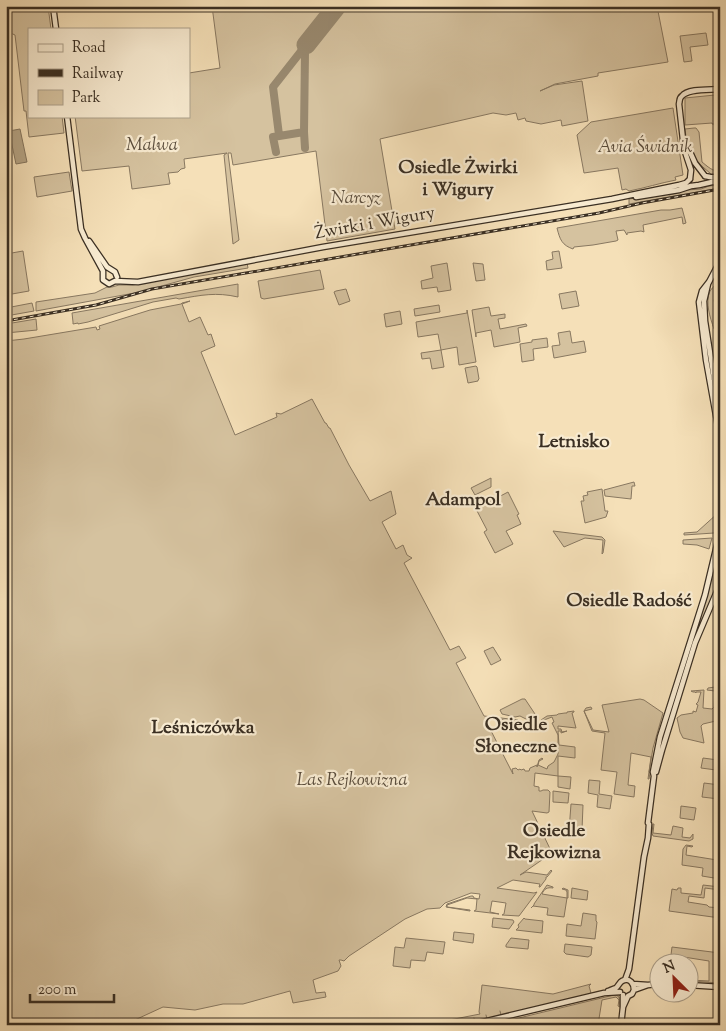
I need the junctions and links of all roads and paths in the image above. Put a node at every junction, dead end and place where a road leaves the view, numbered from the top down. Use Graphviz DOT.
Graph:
graph roads {
  1 [pos="53,6"];
  2 [pos="56,28"];
  3 [pos="720,88"];
  4 [pos="67,118"];
  5 [pos="684,138"];
  6 [pos="699,170"];
  7 [pos="692,173"];
  8 [pos="706,176"];
  9 [pos="690,179"];
  10 [pos="720,180"];
  11 [pos="695,185"];
  12 [pos="701,185"];
  13 [pos="612,199"];
  14 [pos="80,214"];
  15 [pos="720,261"];
  16 [pos="110,270"];
  17 [pos="104,273"];
  18 [pos="116,279"];
  19 [pos="709,282"];
  20 [pos="706,360"];
  21 [pos="711,363"];
  22 [pos="720,416"];
  23 [pos="720,438"];
  24 [pos="719,535"];
  25 [pos="714,552"];
  26 [pos="720,554"];
  27 [pos="720,584"];
  28 [pos="654,776"];
  29 [pos="629,969"];
  30 [pos="625,980"];
  31 [pos="632,982"];
  32 [pos="648,985"];
  33 [pos="618,986"];
  34 [pos="698,986"];
  35 [pos="720,987"];
  36 [pos="634,990"];
  37 [pos="604,993"];
  38 [pos="624,994"];
  39 [pos="470,1025"];
  40 [pos="621,1025"];
  1 -- 2 [label="street"];
  3 -- 5 [label="street"];
  4 -- 14 [label="street"];
  5 -- 6 [label="street"];
  5 -- 7 [label="street"];
  6 -- 7 [label="street"];
  6 -- 8 [label="street"];
  7 -- 9 [label="street"];
  8 -- 10 [label="street"];
  8 -- 12 [label="street"];
  9 -- 11 [label="street"];
  9 -- 13 [label="street"];
  10 -- 12 [label="street"];
  11 -- 12 [label="street"];
  11 -- 13 [label="street"];
  13 -- 18 [label="street, Żwirki i Wigury"];
  14 -- 16 [label="street"];
  14 -- 17 [label="street"];
  15 -- 19 [label="street"];
  16 -- 17 [label="street"];
  16 -- 18 [label="street"];
  17 -- 18 [label="street"];
  19 -- 20 [label="street"];
  19 -- 21 [label="street"];
  20 -- 21 [label="street"];
  20 -- 23 [label="street"];
  21 -- 22 [label="street"];
  24 -- 25 [label="street"];
  25 -- 26 [label="street"];
  25 -- 28 [label="street"];
  27 -- 28 [label="street"];
  28 -- 29 [label="street"];
  29 -- 30 [label="street"];
  29 -- 31 [label="street"];
  30 -- 31 [label="street"];
  30 -- 33 [label="street"];
  31 -- 32 [label="street"];
  31 -- 36 [label="street"];
  32 -- 36 [label="street"];
  33 -- 37 [label="street"];
  33 -- 38 [label="street"];
  34 -- 35 [label="street"];
  36 -- 38 [label="street"];
  37 -- 38 [label="street"];
  37 -- 39 [label="street"];
  38 -- 40 [label="street"];
}
